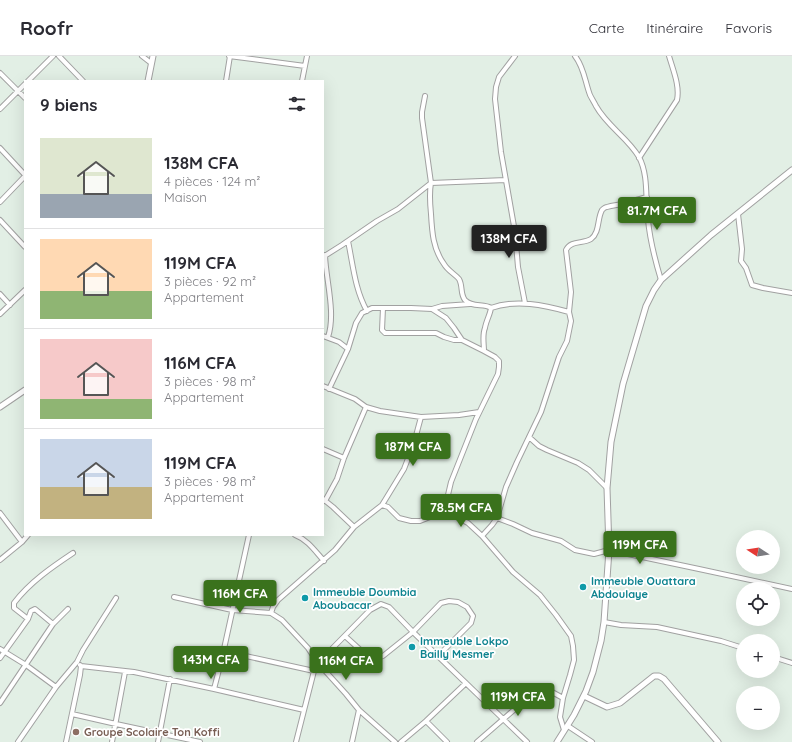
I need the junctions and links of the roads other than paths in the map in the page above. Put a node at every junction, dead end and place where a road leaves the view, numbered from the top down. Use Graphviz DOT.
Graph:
graph roads {
  1 [pos="53,56"];
  2 [pos="59,56"];
  3 [pos="142,56"];
  4 [pos="153,56"];
  5 [pos="230,56"];
  6 [pos="307,56"];
  7 [pos="515,56"];
  8 [pos="575,56"];
  9 [pos="669,56"];
  10 [pos="151,63"];
  11 [pos="305,66"];
  12 [pos="0,73"];
  13 [pos="29,80"];
  14 [pos="82,80"];
  15 [pos="148,80"];
  16 [pos="226,80"];
  17 [pos="302,80"];
  18 [pos="24,85"];
  19 [pos="18,91"];
  20 [pos="425,96"];
  21 [pos="24,97"];
  22 [pos="0,109"];
  23 [pos="0,148"];
  24 [pos="639,158"];
  25 [pos="792,170"];
  26 [pos="24,175"];
  27 [pos="24,177"];
  28 [pos="506,180"];
  29 [pos="431,183"];
  30 [pos="646,197"];
  31 [pos="0,202"];
  32 [pos="738,214"];
  33 [pos="0,220"];
  34 [pos="348,241"];
  35 [pos="24,246"];
  36 [pos="324,256"];
  37 [pos="661,280"];
  38 [pos="24,291"];
  39 [pos="792,293"];
  40 [pos="0,294"];
  41 [pos="525,303"];
  42 [pos="470,304"];
  43 [pos="10,305"];
  44 [pos="383,308"];
  45 [pos="491,308"];
  46 [pos="432,309"];
  47 [pos="367,311"];
  48 [pos="569,312"];
  49 [pos="0,314"];
  50 [pos="324,336"];
  51 [pos="328,337"];
  52 [pos="462,340"];
  53 [pos="348,349"];
  54 [pos="484,351"];
  55 [pos="324,386"];
  56 [pos="329,389"];
  57 [pos="24,391"];
  58 [pos="0,406"];
  59 [pos="366,407"];
  60 [pos="479,412"];
  61 [pos="421,417"];
  62 [pos="529,437"];
  63 [pos="324,449"];
  64 [pos="344,458"];
  65 [pos="607,488"];
  66 [pos="324,500"];
  67 [pos="382,505"];
  68 [pos="444,512"];
  69 [pos="0,513"];
  70 [pos="497,518"];
  71 [pos="354,527"];
  72 [pos="27,536"];
  73 [pos="249,536"];
  74 [pos="297,536"];
  75 [pos="482,536"];
  76 [pos="22,542"];
  77 [pos="609,550"];
  78 [pos="72,552"];
  79 [pos="0,560"];
  80 [pos="324,561"];
  81 [pos="792,589"];
  82 [pos="174,597"];
  83 [pos="116,598"];
  84 [pos="68,609"];
  85 [pos="232,610"];
  86 [pos="271,613"];
  87 [pos="28,619"];
  88 [pos="604,622"];
  89 [pos="53,624"];
  90 [pos="413,632"];
  91 [pos="345,636"];
  92 [pos="736,646"];
  93 [pos="0,649"];
  94 [pos="223,651"];
  95 [pos="4,652"];
  96 [pos="438,656"];
  97 [pos="0,658"];
  98 [pos="780,659"];
  99 [pos="77,662"];
  100 [pos="318,663"];
  101 [pos="792,663"];
  102 [pos="26,665"];
  103 [pos="81,666"];
  104 [pos="314,671"];
  105 [pos="126,672"];
  106 [pos="170,680"];
  107 [pos="466,683"];
  108 [pos="56,687"];
  109 [pos="214,689"];
  110 [pos="584,696"];
  111 [pos="562,698"];
  112 [pos="0,703"];
  113 [pos="304,710"];
  114 [pos="359,710"];
  115 [pos="72,714"];
  116 [pos="503,719"];
  117 [pos="426,721"];
  118 [pos="116,724"];
  119 [pos="566,728"];
  120 [pos="160,733"];
  121 [pos="18,742"];
  122 [pos="66,742"];
  123 [pos="112,742"];
  124 [pos="158,742"];
  125 [pos="200,742"];
  126 [pos="296,742"];
  127 [pos="352,742"];
  128 [pos="395,742"];
  129 [pos="401,742"];
  130 [pos="447,742"];
  131 [pos="477,742"];
  132 [pos="527,742"];
  133 [pos="557,742"];
  134 [pos="592,742"];
  135 [pos="718,742"];
  1 -- 13 [label="street"];
  2 -- 14 [label="street"];
  3 -- 10 [label="street"];
  4 -- 10 [label="street"];
  5 -- 11 [label="street"];
  5 -- 16 [label="street"];
  6 -- 11 [label="street"];
  7 -- 28 [label="street"];
  8 -- 24 [label="street"];
  9 -- 24 [label="street"];
  10 -- 15 [label="street"];
  11 -- 17 [label="street"];
  12 -- 19 [label="street"];
  18 -- 19 [label="street"];
  19 -- 21 [label="street"];
  19 -- 22 [label="street"];
  20 -- 29 [label="street"];
  23 -- 26 [label="street"];
  24 -- 30 [label="street"];
  25 -- 32 [label="street"];
  27 -- 31 [label="street"];
  28 -- 29 [label="street"];
  28 -- 41 [label="street"];
  29 -- 34 [label="street"];
  29 -- 42 [label="street"];
  30 -- 37 [label="street"];
  30 -- 48 [label="street"];
  32 -- 37 [label="street"];
  32 -- 39 [label="street"];
  33 -- 35 [label="street"];
  34 -- 36 [label="street"];
  34 -- 47 [label="street"];
  36 -- 51 [label="street"];
  37 -- 65 [label="street"];
  38 -- 43 [label="street"];
  40 -- 43 [label="street"];
  41 -- 45 [label="street"];
  41 -- 48 [label="street"];
  42 -- 45 [label="street"];
  42 -- 46 [label="street"];
  43 -- 49 [label="street"];
  44 -- 46 [label="street"];
  44 -- 47 [label="street"];
  44 -- 52 [label="street"];
  45 -- 54 [label="street"];
  46 -- 52 [label="street"];
  47 -- 53 [label="street"];
  48 -- 62 [label="street"];
  50 -- 51 [label="street"];
  51 -- 53 [label="street"];
  52 -- 54 [label="street"];
  53 -- 56 [label="street"];
  54 -- 60 [label="street"];
  55 -- 56 [label="street"];
  56 -- 59 [label="street"];
  57 -- 58 [label="street"];
  59 -- 61 [label="street"];
  59 -- 64 [label="street"];
  60 -- 61 [label="street"];
  60 -- 68 [label="street"];
  61 -- 67 [label="street"];
  62 -- 65 [label="street"];
  62 -- 70 [label="street"];
  63 -- 64 [label="street"];
  64 -- 66 [label="street"];
  65 -- 77 [label="street"];
  66 -- 71 [label="street"];
  67 -- 68 [label="street"];
  67 -- 71 [label="street"];
  68 -- 75 [label="street"];
  69 -- 76 [label="street"];
  70 -- 75 [label="street"];
  70 -- 77 [label="street"];
  71 -- 80 [label="street"];
  72 -- 76 [label="street"];
  73 -- 85 [label="street"];
  74 -- 80 [label="street"];
  75 -- 111 [label="street"];
  76 -- 79 [label="street"];
  77 -- 81 [label="street"];
  77 -- 88 [label="street"];
  78 -- 87 [label="street"];
  80 -- 86 [label="street"];
  82 -- 85 [label="street"];
  83 -- 99 [label="street"];
  84 -- 89 [label="street"];
  85 -- 86 [label="street"];
  85 -- 94 [label="street"];
  86 -- 100 [label="street"];
  87 -- 89 [label="street"];
  87 -- 95 [label="street"];
  88 -- 92 [label="street"];
  88 -- 110 [label="street"];
  89 -- 102 [label="street"];
  90 -- 91 [label="street"];
  90 -- 91 [label="street"];
  90 -- 96 [label="street"];
  90 -- 96 [label="street"];
  91 -- 100 [label="street"];
  93 -- 95 [label="street"];
  94 -- 104 [label="street"];
  94 -- 109 [label="street"];
  95 -- 97 [label="street"];
  95 -- 102 [label="street"];
  96 -- 107 [label="street"];
  98 -- 101 [label="street"];
  99 -- 103 [label="street"];
  99 -- 108 [label="street"];
  100 -- 104 [label="street"];
  100 -- 114 [label="street"];
  102 -- 108 [label="street"];
  102 -- 112 [label="street"];
  103 -- 105 [label="street"];
  103 -- 115 [label="street"];
  104 -- 113 [label="street"];
  105 -- 106 [label="street"];
  105 -- 118 [label="street"];
  106 -- 109 [label="street"];
  106 -- 120 [label="street"];
  107 -- 116 [label="street"];
  107 -- 117 [label="street"];
  108 -- 121 [label="street"];
  109 -- 113 [label="street"];
  110 -- 119 [label="street"];
  110 -- 135 [label="street"];
  111 -- 116 [label="street"];
  111 -- 119 [label="street"];
  113 -- 126 [label="street"];
  114 -- 127 [label="street"];
  114 -- 128 [label="street"];
  115 -- 118 [label="street"];
  115 -- 122 [label="street"];
  116 -- 131 [label="street"];
  116 -- 132 [label="street"];
  117 -- 129 [label="street"];
  117 -- 130 [label="street"];
  118 -- 120 [label="street"];
  118 -- 123 [label="street"];
  119 -- 133 [label="street"];
  119 -- 134 [label="street"];
  120 -- 124 [label="street"];
  120 -- 125 [label="street"];
}
